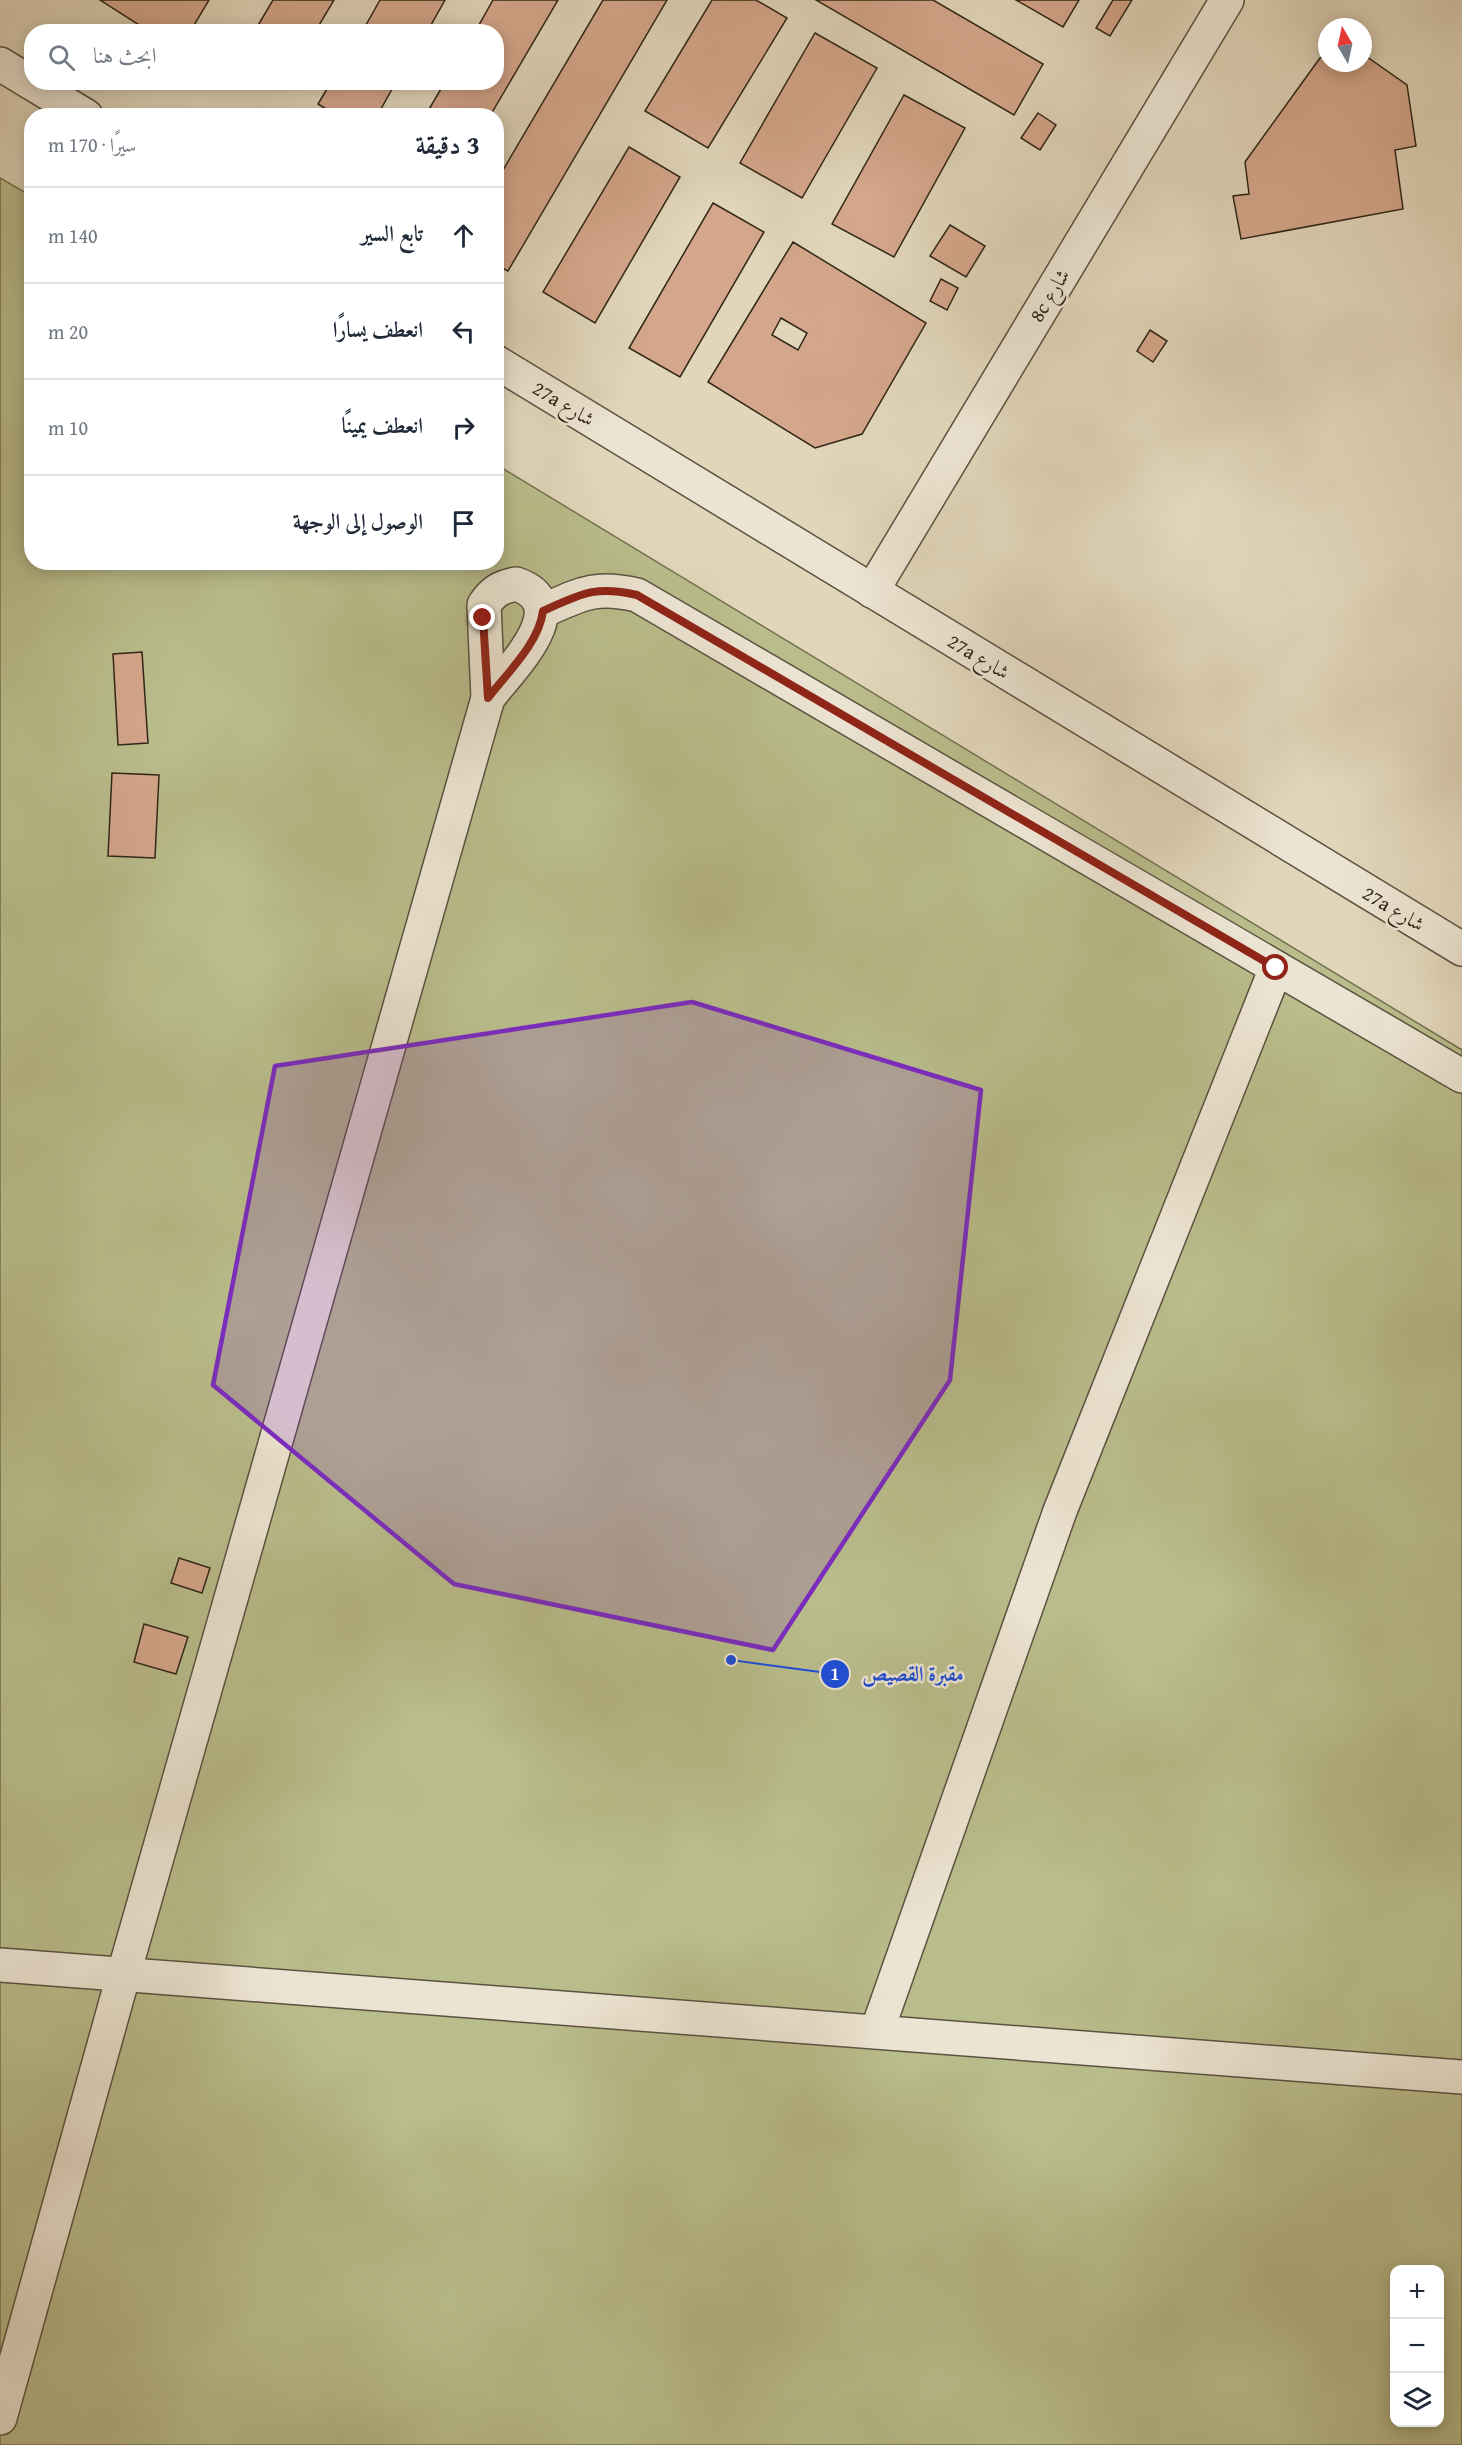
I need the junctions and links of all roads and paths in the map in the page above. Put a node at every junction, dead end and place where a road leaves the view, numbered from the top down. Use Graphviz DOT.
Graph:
graph roads {
  1 [pos="1227,0"];
  2 [pos="0,64"];
  3 [pos="24,79"];
  4 [pos="43,90"];
  5 [pos="73,108"];
  6 [pos="504,367"];
  7 [pos="872,591"];
  8 [pos="543,611"];
  9 [pos="488,698"];
  10 [pos="1462,949"];
  11 [pos="1276,968"];
  12 [pos="1462,1076"];
  13 [pos="0,1965"];
  14 [pos="124,1973"];
  15 [pos="877,2031"];
  16 [pos="1462,2077"];
  17 [pos="0,2418"];
  1 -- 7 [label="street, 8c شارع"];
  2 -- 3 [label="street"];
  4 -- 5 [label="street"];
  6 -- 7 [label="street, 27a شارع"];
  7 -- 10 [label="street, 27a شارع"];
  8 -- 9 [label="street"];
  8 -- 9 [label="street"];
  8 -- 11 [label="street"];
  9 -- 14 [label="street"];
  11 -- 12 [label="street"];
  11 -- 15 [label="street"];
  13 -- 14 [label="street"];
  14 -- 15 [label="street"];
  14 -- 17 [label="street"];
  15 -- 16 [label="street"];
}
